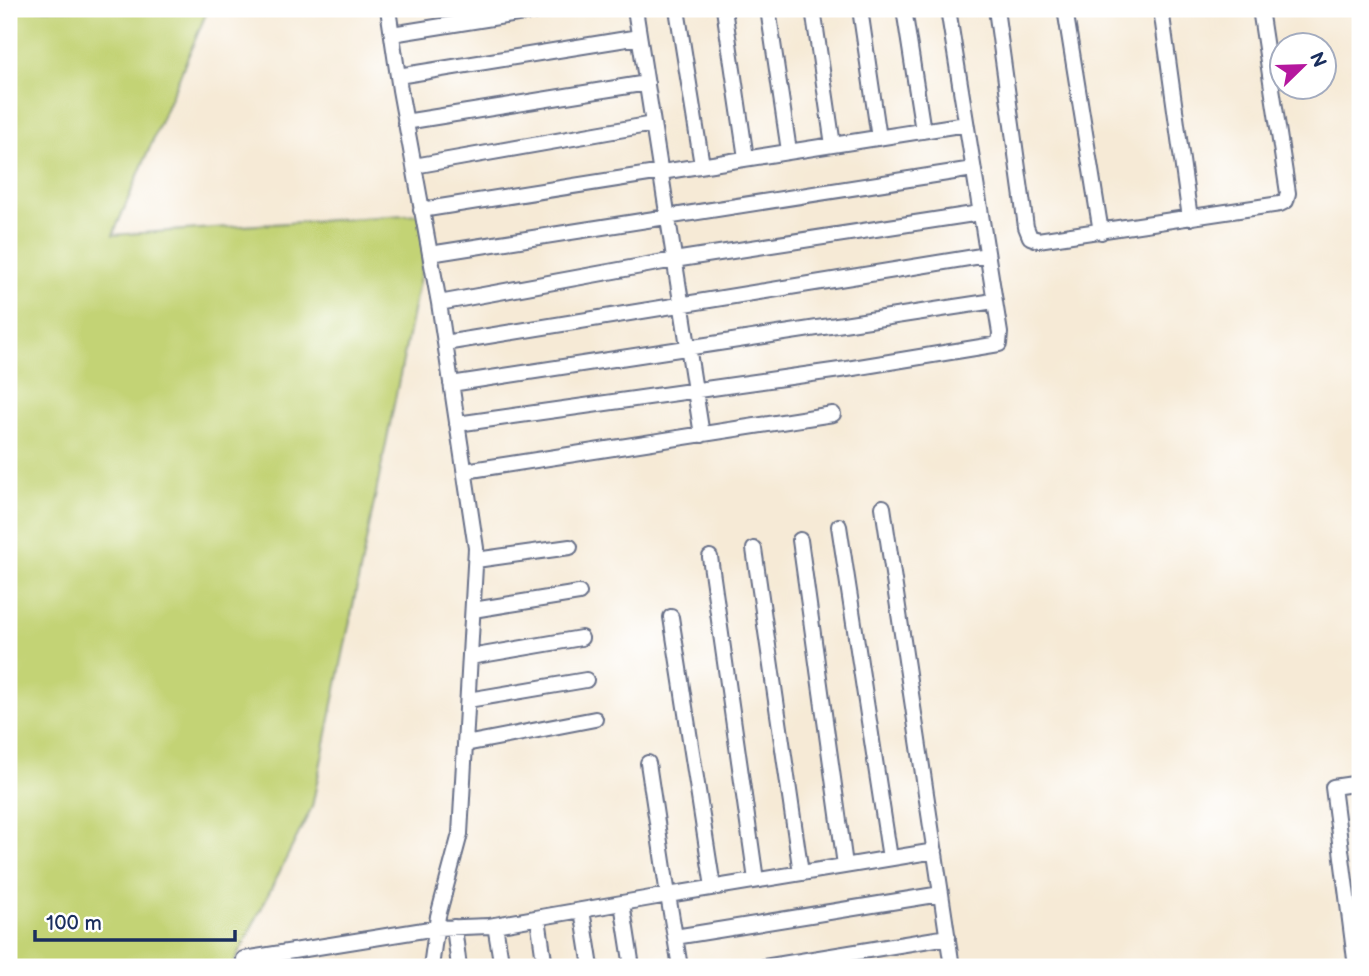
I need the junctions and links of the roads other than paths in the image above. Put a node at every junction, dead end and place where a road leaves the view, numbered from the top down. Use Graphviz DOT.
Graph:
graph roads {
  1 [pos="388,9"];
  2 [pos="549,9"];
  3 [pos="635,9"];
  4 [pos="677,9"];
  5 [pos="724,9"];
  6 [pos="768,9"];
  7 [pos="813,9"];
  8 [pos="860,9"];
  9 [pos="904,9"];
  10 [pos="948,9"];
  11 [pos="996,9"];
  12 [pos="1065,9"];
  13 [pos="1161,9"];
  14 [pos="1260,9"];
  15 [pos="392,34"];
  16 [pos="639,37"];
  17 [pos="398,76"];
  18 [pos="647,83"];
  19 [pos="405,122"];
  20 [pos="653,124"];
  21 [pos="966,124"];
  22 [pos="923,131"];
  23 [pos="879,138"];
  24 [pos="833,145"];
  25 [pos="789,152"];
  26 [pos="746,158"];
  27 [pos="702,165"];
  28 [pos="414,166"];
  29 [pos="973,169"];
  30 [pos="660,171"];
  31 [pos="421,210"];
  32 [pos="980,213"];
  33 [pos="668,217"];
  34 [pos="1190,218"];
  35 [pos="1101,232"];
  36 [pos="429,254"];
  37 [pos="987,255"];
  38 [pos="674,260"];
  39 [pos="994,301"];
  40 [pos="439,303"];
  41 [pos="681,305"];
  42 [pos="445,343"];
  43 [pos="688,348"];
  44 [pos="451,384"];
  45 [pos="695,391"];
  46 [pos="833,414"];
  47 [pos="457,424"];
  48 [pos="702,435"];
  49 [pos="465,471"];
  50 [pos="883,507"];
  51 [pos="839,526"];
  52 [pos="800,540"];
  53 [pos="570,547"];
  54 [pos="754,549"];
  55 [pos="710,557"];
  56 [pos="476,559"];
  57 [pos="579,593"];
  58 [pos="473,610"];
  59 [pos="671,617"];
  60 [pos="582,638"];
  61 [pos="470,657"];
  62 [pos="586,681"];
  63 [pos="468,700"];
  64 [pos="595,719"];
  65 [pos="466,744"];
  66 [pos="648,763"];
  67 [pos="1360,783"];
  68 [pos="934,851"];
  69 [pos="890,858"];
  70 [pos="845,865"];
  71 [pos="801,873"];
  72 [pos="756,880"];
  73 [pos="713,887"];
  74 [pos="941,894"];
  75 [pos="668,895"];
  76 [pos="622,904"];
  77 [pos="582,910"];
  78 [pos="538,918"];
  79 [pos="495,925"];
  80 [pos="454,927"];
  81 [pos="436,928"];
  82 [pos="675,937"];
  83 [pos="947,937"];
  84 [pos="244,959"];
  85 [pos="431,967"];
  86 [pos="459,967"];
  87 [pos="502,967"];
  88 [pos="545,967"];
  89 [pos="591,967"];
  90 [pos="632,967"];
  91 [pos="680,967"];
  92 [pos="764,967"];
  93 [pos="952,967"];
  94 [pos="1356,967"];
  1 -- 15 [label="street"];
  2 -- 15 [label="street"];
  3 -- 16 [label="street"];
  4 -- 27 [label="street"];
  5 -- 26 [label="street"];
  6 -- 25 [label="street"];
  7 -- 24 [label="street"];
  8 -- 23 [label="street"];
  9 -- 22 [label="street"];
  10 -- 21 [label="street"];
  11 -- 35 [label="street"];
  12 -- 35 [label="street"];
  13 -- 34 [label="street"];
  14 -- 34 [label="street"];
  15 -- 17 [label="street"];
  16 -- 17 [label="street"];
  16 -- 18 [label="street"];
  17 -- 19 [label="street"];
  18 -- 19 [label="street"];
  18 -- 20 [label="street"];
  19 -- 28 [label="street"];
  20 -- 28 [label="street"];
  20 -- 30 [label="street"];
  21 -- 22 [label="street"];
  21 -- 29 [label="street"];
  22 -- 23 [label="street"];
  23 -- 24 [label="street"];
  24 -- 25 [label="street"];
  25 -- 26 [label="street"];
  26 -- 27 [label="street"];
  27 -- 30 [label="street"];
  28 -- 31 [label="street"];
  29 -- 32 [label="street"];
  29 -- 33 [label="street"];
  30 -- 31 [label="street"];
  30 -- 33 [label="street"];
  31 -- 36 [label="street"];
  32 -- 37 [label="street"];
  32 -- 38 [label="street"];
  33 -- 36 [label="street"];
  33 -- 38 [label="street"];
  34 -- 35 [label="street"];
  36 -- 40 [label="street"];
  37 -- 39 [label="street"];
  37 -- 41 [label="street"];
  38 -- 40 [label="street"];
  38 -- 41 [label="street"];
  39 -- 43 [label="street"];
  39 -- 45 [label="street"];
  40 -- 42 [label="street"];
  41 -- 42 [label="street"];
  41 -- 43 [label="street"];
  42 -- 44 [label="street"];
  43 -- 44 [label="street"];
  43 -- 45 [label="street"];
  44 -- 47 [label="street"];
  45 -- 47 [label="street"];
  45 -- 48 [label="street"];
  46 -- 48 [label="street"];
  47 -- 49 [label="street"];
  48 -- 49 [label="street"];
  49 -- 56 [label="street"];
  50 -- 68 [label="street"];
  51 -- 69 [label="street"];
  52 -- 70 [label="street"];
  53 -- 56 [label="street"];
  54 -- 71 [label="street"];
  55 -- 72 [label="street"];
  56 -- 58 [label="street"];
  57 -- 58 [label="street"];
  58 -- 61 [label="street"];
  59 -- 73 [label="street"];
  60 -- 61 [label="street"];
  61 -- 63 [label="street"];
  62 -- 63 [label="street"];
  63 -- 65 [label="street"];
  64 -- 65 [label="street"];
  65 -- 81 [label="street"];
  66 -- 75 [label="street"];
  67 -- 94 [label="street"];
  68 -- 69 [label="street"];
  68 -- 74 [label="street"];
  69 -- 70 [label="street"];
  70 -- 71 [label="street"];
  71 -- 72 [label="street"];
  72 -- 73 [label="street"];
  73 -- 75 [label="street"];
  74 -- 82 [label="street"];
  74 -- 83 [label="street"];
  75 -- 76 [label="street"];
  75 -- 82 [label="street"];
  76 -- 77 [label="street"];
  76 -- 90 [label="street"];
  77 -- 78 [label="street"];
  77 -- 89 [label="street"];
  78 -- 79 [label="street"];
  78 -- 88 [label="street"];
  79 -- 80 [label="street"];
  79 -- 87 [label="street"];
  80 -- 81 [label="street"];
  80 -- 86 [label="street"];
  81 -- 84 [label="street"];
  81 -- 85 [label="street"];
  82 -- 91 [label="street"];
  83 -- 92 [label="street"];
  83 -- 93 [label="street"];
}
